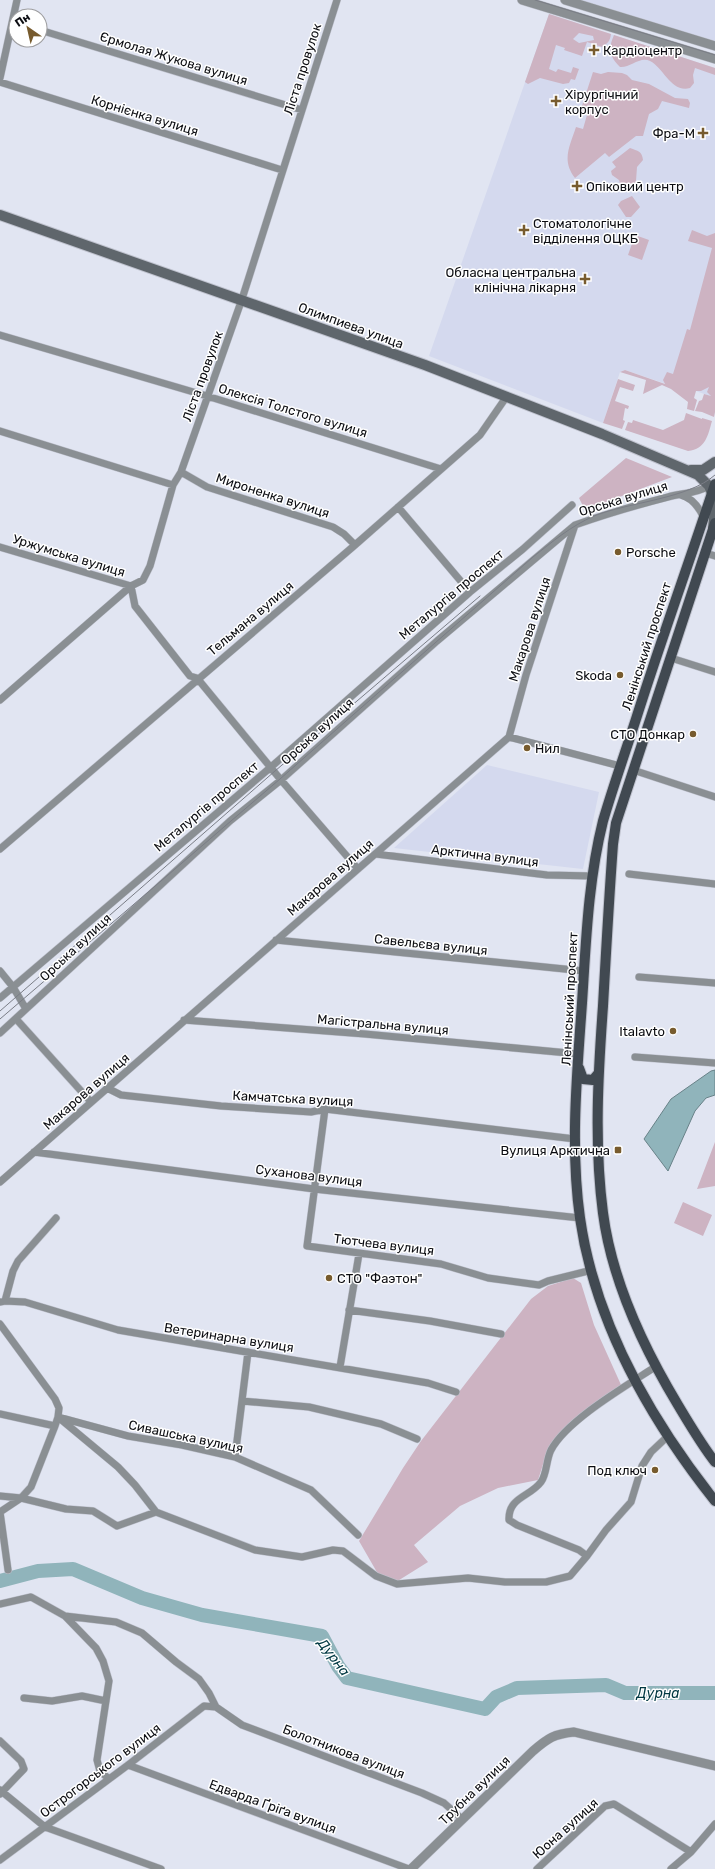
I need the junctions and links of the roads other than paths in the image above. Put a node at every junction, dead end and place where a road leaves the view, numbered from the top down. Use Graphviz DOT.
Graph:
graph roads {
  1 [pos="337,0"];
  2 [pos="522,0"];
  3 [pos="564,0"];
  4 [pos="48,32"];
  5 [pos="8,46"];
  6 [pos="715,46"];
  7 [pos="715,59"];
  8 [pos="0,78"];
  9 [pos="0,82"];
  10 [pos="302,110"];
  11 [pos="282,170"];
  12 [pos="0,215"];
  13 [pos="242,299"];
  14 [pos="0,335"];
  15 [pos="207,396"];
  16 [pos="507,396"];
  17 [pos="0,431"];
  18 [pos="715,462"];
  19 [pos="441,469"];
  20 [pos="689,470"];
  21 [pos="181,472"];
  22 [pos="172,485"];
  23 [pos="712,489"];
  24 [pos="678,494"];
  25 [pos="572,505"];
  26 [pos="398,507"];
  27 [pos="715,509"];
  28 [pos="704,518"];
  29 [pos="575,525"];
  30 [pos="714,525"];
  31 [pos="355,545"];
  32 [pos="0,547"];
  33 [pos="710,554"];
  34 [pos="131,586"];
  35 [pos="470,592"];
  36 [pos="671,658"];
  37 [pos="715,672"];
  38 [pos="197,678"];
  39 [pos="0,700"];
  40 [pos="508,737"];
  41 [pos="620,766"];
  42 [pos="271,767"];
  43 [pos="633,770"];
  44 [pos="281,780"];
  45 [pos="715,797"];
  46 [pos="0,849"];
  47 [pos="376,854"];
  48 [pos="358,869"];
  49 [pos="629,874"];
  50 [pos="592,876"];
  51 [pos="715,884"];
  52 [pos="276,940"];
  53 [pos="0,971"];
  54 [pos="584,971"];
  55 [pos="639,977"];
  56 [pos="715,984"];
  57 [pos="13,987"];
  58 [pos="0,998"];
  59 [pos="26,1009"];
  60 [pos="17,1020"];
  61 [pos="184,1020"];
  62 [pos="0,1033"];
  63 [pos="579,1054"];
  64 [pos="634,1057"];
  65 [pos="715,1063"];
  66 [pos="578,1066"];
  67 [pos="598,1074"];
  68 [pos="107,1088"];
  69 [pos="598,1091"];
  70 [pos="577,1092"];
  71 [pos="91,1102"];
  72 [pos="325,1109"];
  73 [pos="575,1139"];
  74 [pos="34,1152"];
  75 [pos="0,1182"];
  76 [pos="314,1189"];
  77 [pos="56,1218"];
  78 [pos="580,1218"];
  79 [pos="359,1254"];
  80 [pos="592,1270"];
  81 [pos="2,1302"];
  82 [pos="349,1310"];
  83 [pos="0,1324"];
  84 [pos="501,1334"];
  85 [pos="248,1352"];
  86 [pos="340,1367"];
  87 [pos="655,1367"];
  88 [pos="634,1380"];
  89 [pos="456,1392"];
  90 [pos="242,1401"];
  91 [pos="0,1414"];
  92 [pos="58,1417"];
  93 [pos="55,1426"];
  94 [pos="668,1436"];
  95 [pos="417,1439"];
  96 [pos="235,1457"];
  97 [pos="715,1462"];
  98 [pos="0,1496"];
  99 [pos="21,1498"];
  100 [pos="715,1501"];
  101 [pos="156,1512"];
  102 [pos="358,1535"];
  103 [pos="587,1556"];
  104 [pos="8,1570"];
  105 [pos="0,1604"];
  106 [pos="65,1616"];
  107 [pos="24,1698"];
  108 [pos="106,1701"];
  109 [pos="216,1707"];
  110 [pos="0,1741"];
  111 [pos="128,1765"];
  112 [pos="715,1766"];
  113 [pos="109,1779"];
  114 [pos="1,1792"];
  115 [pos="462,1819"];
  116 [pos="715,1824"];
  117 [pos="45,1827"];
  118 [pos="691,1852"];
  119 [pos="0,1860"];
  120 [pos="161,1869"];
  121 [pos="410,1869"];
  122 [pos="537,1869"];
  123 [pos="671,1869"];
  1 -- 10 [label="street, Ліста провулок"];
  2 -- 7 [label="street"];
  3 -- 6 [label="street"];
  4 -- 10 [label="street, Єрмолая Жукова вулиця"];
  5 -- 8 [label="street"];
  9 -- 11 [label="street, Корнієнка вулиця"];
  10 -- 11 [label="street, Ліста провулок"];
  11 -- 13 [label="street, Ліста провулок"];
  12 -- 13 [label="main road, Олимпиева улица"];
  13 -- 15 [label="street, Ліста провулок"];
  13 -- 16 [label="main road, Олимпиева улица"];
  14 -- 15 [label="street, Олексія Толстого вулиця"];
  15 -- 19 [label="street, Олексія Толстого вулиця"];
  15 -- 21 [label="street, Ліста провулок"];
  16 -- 19 [label="street, Тельмана вулиця"];
  16 -- 20 [label="main road, Олимпиева улица"];
  17 -- 22 [label="street"];
  18 -- 20 [label="main road"];
  19 -- 26 [label="street, Тельмана вулиця"];
  20 -- 23 [label="main road"];
  21 -- 22 [label="street, Ліста провулок"];
  21 -- 31 [label="street, Мироненка вулиця"];
  22 -- 34 [label="street, Ліста провулок"];
  23 -- 24 [label="street, Орська вулиця"];
  23 -- 28 [label="main road, Ленінський проспект"];
  24 -- 28 [label="street"];
  24 -- 29 [label="street, Орська вулиця"];
  25 -- 35 [label="street, Металургів проспект"];
  26 -- 31 [label="street, Тельмана вулиця"];
  26 -- 35 [label="street"];
  27 -- 30 [label="main road"];
  28 -- 41 [label="main road, Ленінський проспект"];
  29 -- 40 [label="street, Макарова вулиця"];
  29 -- 44 [label="street, Орська вулиця"];
  30 -- 33 [label="main road, Ленінський проспект"];
  31 -- 38 [label="street, Тельмана вулиця"];
  32 -- 34 [label="street, Уржумська вулиця"];
  33 -- 36 [label="main road, Ленінський проспект"];
  34 -- 38 [label="street"];
  34 -- 39 [label="street, Ліста провулок"];
  35 -- 42 [label="street, Металургів проспект"];
  36 -- 37 [label="street"];
  36 -- 43 [label="main road, Ленінський проспект"];
  38 -- 42 [label="street"];
  38 -- 46 [label="street, Тельмана вулиця"];
  40 -- 41 [label="street"];
  40 -- 47 [label="street, Макарова вулиця"];
  41 -- 50 [label="main road, Ленінський проспект"];
  42 -- 44 [label="street"];
  42 -- 57 [label="street, Металургів проспект"];
  43 -- 45 [label="street"];
  43 -- 67 [label="main road, Ленінський проспект"];
  44 -- 48 [label="street"];
  44 -- 59 [label="street, Орська вулиця"];
  47 -- 48 [label="street, Макарова вулиця"];
  47 -- 50 [label="street, Арктична вулиця"];
  48 -- 52 [label="street, Макарова вулиця"];
  49 -- 51 [label="street"];
  50 -- 54 [label="main road, Ленінський проспект"];
  52 -- 54 [label="street, Савельєва вулиця"];
  52 -- 61 [label="street, Макарова вулиця"];
  53 -- 57 [label="street"];
  54 -- 63 [label="main road, Ленінський проспект"];
  55 -- 56 [label="street"];
  57 -- 58 [label="street, Металургів проспект"];
  57 -- 59 [label="street"];
  59 -- 60 [label="street, Орська вулиця"];
  60 -- 62 [label="street, Орська вулиця"];
  60 -- 71 [label="street"];
  61 -- 63 [label="street, Магістральна вулиця"];
  61 -- 68 [label="street, Макарова вулиця"];
  63 -- 66 [label="main road, Ленінський проспект"];
  64 -- 65 [label="street"];
  66 -- 67 [label="main road"];
  66 -- 70 [label="main road, Ленінський проспект"];
  67 -- 69 [label="main road, Ленінський проспект"];
  68 -- 71 [label="street, Макарова вулиця"];
  68 -- 72 [label="street, Камчатська вулиця"];
  69 -- 70 [label="main road"];
  69 -- 87 [label="main road, Ленінський проспект"];
  70 -- 73 [label="main road, Ленінський проспект"];
  71 -- 74 [label="street, Макарова вулиця"];
  72 -- 73 [label="street, Камчатська вулиця"];
  72 -- 76 [label="street, Тютчева вулиця"];
  73 -- 78 [label="main road, Ленінський проспект"];
  74 -- 75 [label="street, Макарова вулиця"];
  74 -- 76 [label="street, Суханова вулиця"];
  76 -- 78 [label="street, Суханова вулиця"];
  76 -- 79 [label="street, Тютчева вулиця"];
  77 -- 81 [label="street"];
  78 -- 80 [label="main road, Ленінський проспект"];
  79 -- 80 [label="street, Тютчева вулиця"];
  79 -- 82 [label="street"];
  80 -- 88 [label="main road, Ленінський проспект"];
  81 -- 85 [label="street, Ветеринарна вулиця"];
  82 -- 84 [label="street"];
  82 -- 86 [label="street"];
  83 -- 92 [label="street"];
  85 -- 86 [label="street, Ветеринарна вулиця"];
  85 -- 90 [label="street"];
  86 -- 89 [label="street, Ветеринарна вулиця"];
  87 -- 88 [label="street"];
  87 -- 97 [label="main road, Ленінський проспект"];
  88 -- 94 [label="main road, Ленінський проспект"];
  88 -- 103 [label="street"];
  90 -- 95 [label="street"];
  90 -- 96 [label="street"];
  91 -- 93 [label="street"];
  92 -- 93 [label="street"];
  92 -- 96 [label="street, Сивашська вулиця"];
  92 -- 101 [label="street"];
  93 -- 99 [label="street"];
  94 -- 100 [label="main road, Ленінський проспект"];
  94 -- 103 [label="street"];
  96 -- 102 [label="street, Сивашська вулиця"];
  98 -- 99 [label="street"];
  99 -- 101 [label="street"];
  99 -- 104 [label="street"];
  101 -- 103 [label="street"];
  105 -- 106 [label="street"];
  106 -- 108 [label="street"];
  106 -- 109 [label="street"];
  107 -- 108 [label="street"];
  108 -- 113 [label="street"];
  109 -- 111 [label="street, Острогорського вулиця"];
  109 -- 115 [label="street, Болотникова вулиця"];
  110 -- 114 [label="street"];
  111 -- 113 [label="street, Острогорського вулиця"];
  111 -- 121 [label="street, Едварда Ґріґа вулиця"];
  112 -- 115 [label="street, Трубна вулиця"];
  113 -- 117 [label="street, Острогорського вулиця"];
  114 -- 117 [label="street"];
  115 -- 121 [label="street, Трубна вулиця"];
  116 -- 118 [label="street"];
  117 -- 119 [label="street, Острогорського вулиця"];
  117 -- 120 [label="street"];
  118 -- 122 [label="street, Юона вулиця"];
  118 -- 123 [label="street"];
}
